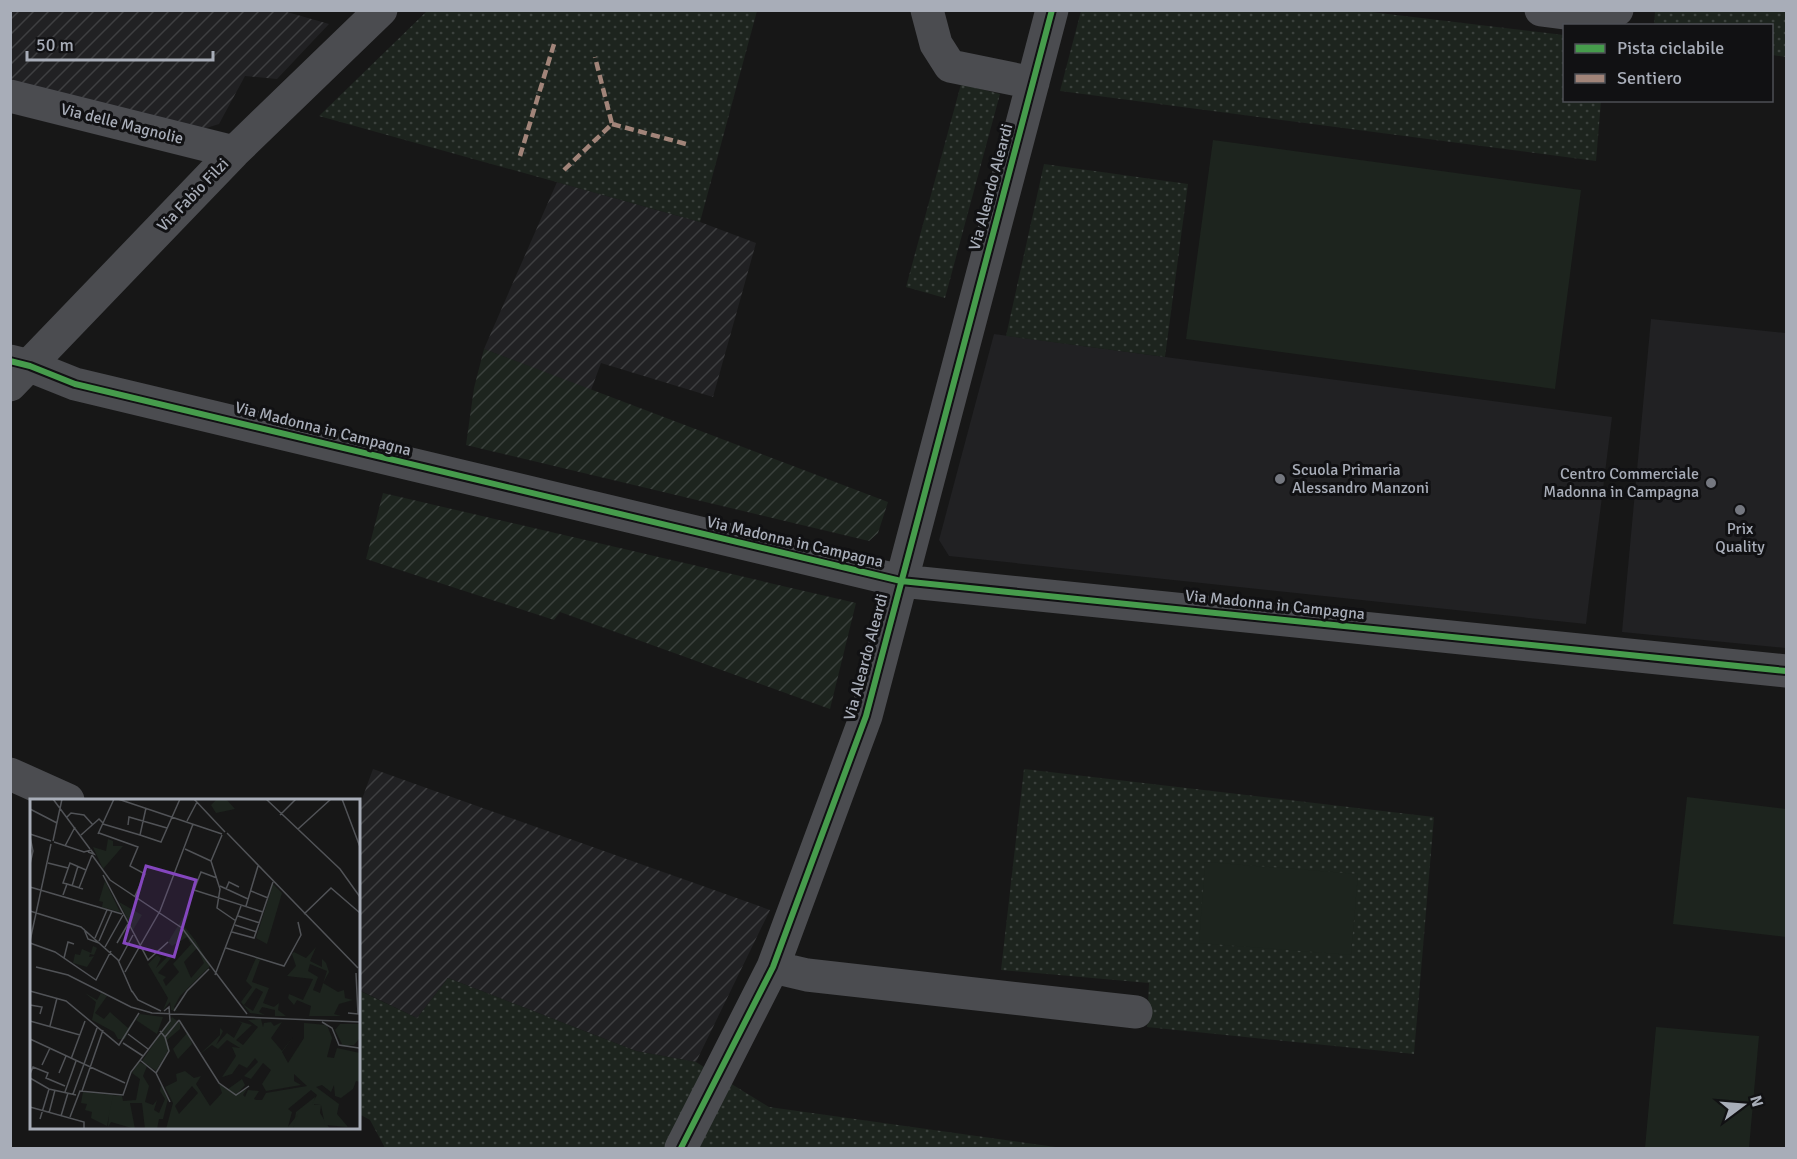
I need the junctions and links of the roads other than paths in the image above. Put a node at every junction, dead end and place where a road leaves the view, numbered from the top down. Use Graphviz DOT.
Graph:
graph roads {
  1 [pos="381,10"];
  2 [pos="927,10"];
  3 [pos="1052,10"];
  4 [pos="1541,10"];
  5 [pos="1617,10"];
  6 [pos="1033,83"];
  7 [pos="10,96"];
  8 [pos="234,152"];
  9 [pos="17,370"];
  10 [pos="901,581"];
  11 [pos="1786,671"];
  12 [pos="10,774"];
  13 [pos="64,799"];
  14 [pos="773,967"];
  15 [pos="1136,1012"];
  16 [pos="681,1149"];
  1 -- 8 [label="street, Via Fabio Filzi"];
  2 -- 6 [label="street"];
  3 -- 6 [label="street, Via Aleardo Aleardi"];
  4 -- 5 [label="street"];
  6 -- 10 [label="street, Via Aleardo Aleardi"];
  7 -- 8 [label="street, Via delle Magnolie"];
  8 -- 9 [label="street, Via Fabio Filzi"];
  9 -- 10 [label="street, Via Madonna in Campagna"];
  10 -- 11 [label="street, Via Madonna in Campagna"];
  10 -- 14 [label="street, Via Aleardo Aleardi"];
  12 -- 13 [label="street"];
  14 -- 15 [label="street"];
  14 -- 16 [label="street, Via Aleardo Aleardi"];
}
